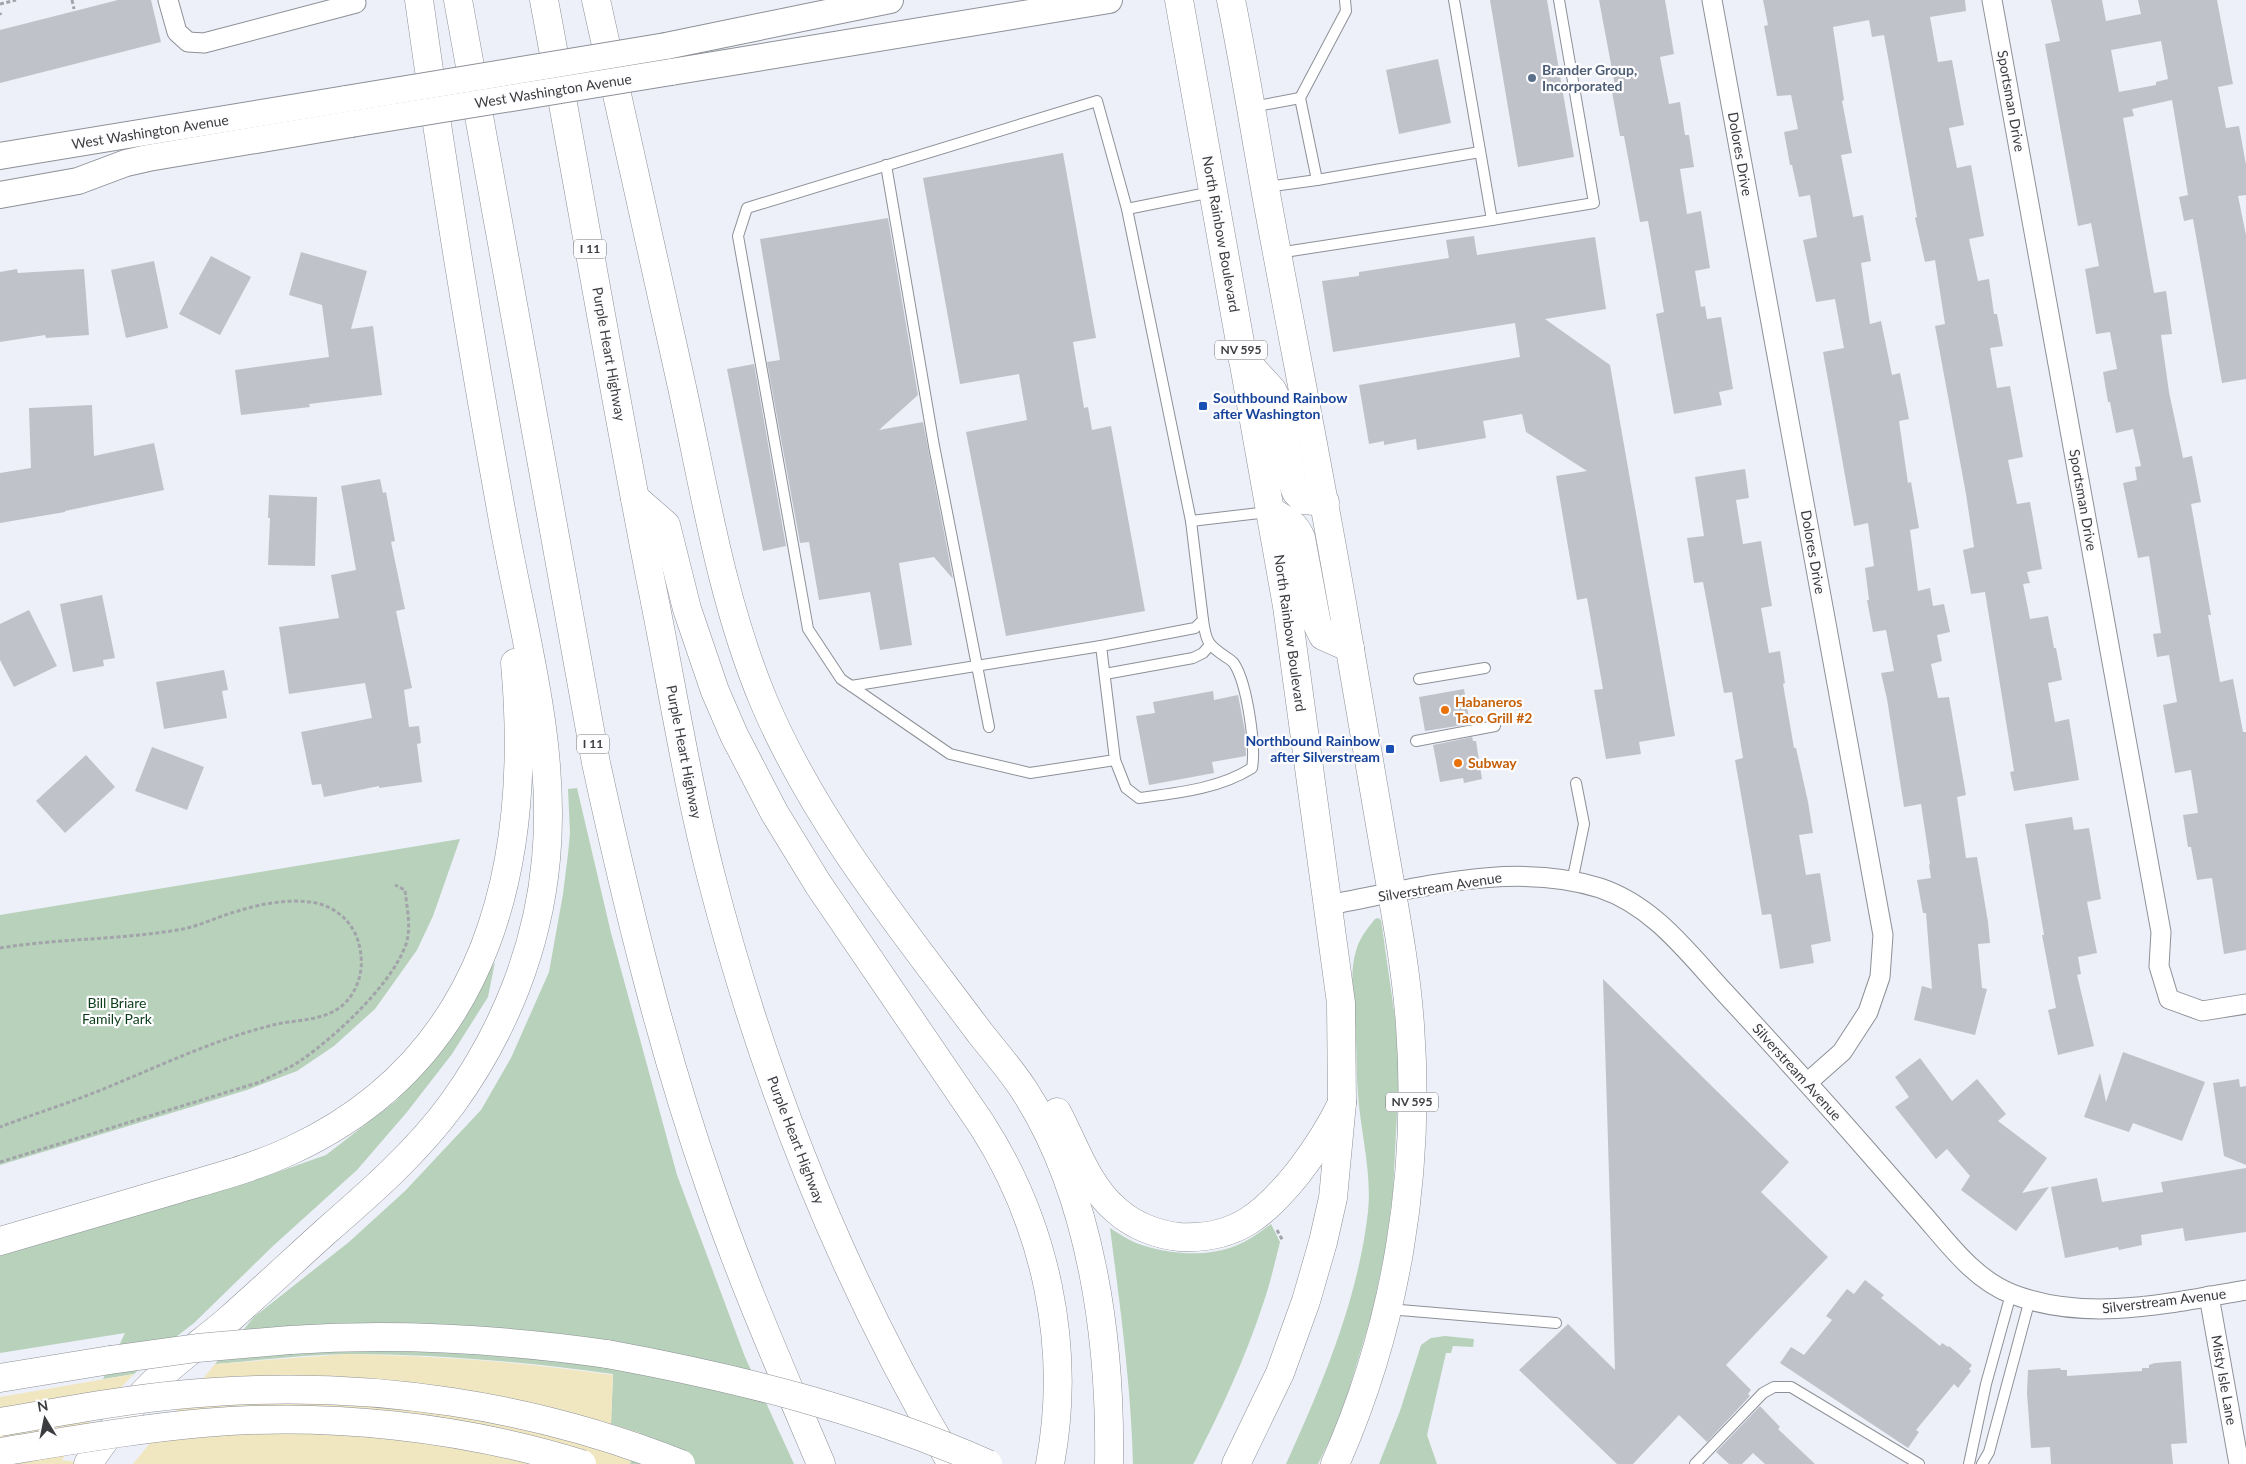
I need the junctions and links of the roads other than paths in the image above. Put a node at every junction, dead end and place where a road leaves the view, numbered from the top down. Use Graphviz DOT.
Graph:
graph roads {
  1 [pos="168,0"];
  2 [pos="419,0"];
  3 [pos="458,0"];
  4 [pos="544,0"];
  5 [pos="596,0"];
  6 [pos="890,0"];
  7 [pos="1110,0"];
  8 [pos="1179,0"];
  9 [pos="1231,0"];
  10 [pos="1345,0"];
  11 [pos="1454,0"];
  12 [pos="1559,0"];
  13 [pos="1712,0"];
  14 [pos="1992,0"];
  15 [pos="356,2"];
  16 [pos="1300,98"];
  17 [pos="1251,108"];
  18 [pos="348,112"];
  19 [pos="1480,152"];
  20 [pos="0,156"];
  21 [pos="886,165"];
  22 [pos="1317,180"];
  23 [pos="1265,187"];
  24 [pos="1213,192"];
  25 [pos="0,195"];
  26 [pos="1128,209"];
  27 [pos="1492,220"];
  28 [pos="1277,253"];
  29 [pos="1242,357"];
  30 [pos="635,498"];
  31 [pos="1325,502"];
  32 [pos="1272,512"];
  33 [pos="502,514"];
  34 [pos="1191,522"];
  35 [pos="1203,620"];
  36 [pos="1101,646"];
  37 [pos="1209,646"];
  38 [pos="1350,648"];
  39 [pos="976,666"];
  40 [pos="1485,668"];
  41 [pos="1105,674"];
  42 [pos="1420,680"];
  43 [pos="851,686"];
  44 [pos="989,726"];
  45 [pos="1495,726"];
  46 [pos="1416,741"];
  47 [pos="1115,760"];
  48 [pos="1576,784"];
  49 [pos="1572,882"];
  50 [pos="1392,894"];
  51 [pos="1328,905"];
  52 [pos="959,1003"];
  53 [pos="2246,1004"];
  54 [pos="1808,1082"];
  55 [pos="1342,1103"];
  56 [pos="0,1241"];
  57 [pos="2246,1290"];
  58 [pos="2011,1294"];
  59 [pos="2208,1296"];
  60 [pos="2030,1299"];
  61 [pos="1387,1309"];
  62 [pos="1556,1324"];
  63 [pos="0,1378"];
  64 [pos="0,1422"];
  65 [pos="0,1452"];
  66 [pos="89,1463"];
  67 [pos="582,1464"];
  68 [pos="681,1464"];
  69 [pos="821,1464"];
  70 [pos="952,1464"];
  71 [pos="988,1464"];
  72 [pos="1050,1464"];
  73 [pos="1109,1464"];
  74 [pos="1236,1464"];
  75 [pos="1335,1464"];
  76 [pos="1695,1464"];
  77 [pos="1919,1464"];
  78 [pos="1969,1464"];
  79 [pos="1982,1464"];
  80 [pos="2239,1464"];
  1 -- 15 [label="street"];
  2 -- 33 [label="main road"];
  3 -- 69 [label="main road, I 11"];
  4 -- 30 [label="main road, Purple Heart Highway / I 11"];
  5 -- 52 [label="main road"];
  6 -- 18 [label="main road, West Washington Avenue, bridge"];
  7 -- 18 [label="main road, West Washington Avenue, bridge"];
  8 -- 24 [label="main road, North Rainbow Boulevard / NV 595"];
  9 -- 17 [label="main road, NV 595"];
  10 -- 16 [label="lane"];
  11 -- 19 [label="lane"];
  12 -- 27 [label="lane"];
  13 -- 54 [label="street, Dolores Drive"];
  14 -- 53 [label="street, Sportsman Drive"];
  16 -- 17 [label="lane"];
  16 -- 22 [label="lane"];
  17 -- 23 [label="main road, NV 595"];
  18 -- 20 [label="main road, West Washington Avenue"];
  18 -- 25 [label="main road, West Washington Avenue"];
  19 -- 22 [label="lane"];
  19 -- 27 [label="lane"];
  21 -- 26 [label="lane"];
  21 -- 39 [label="lane"];
  21 -- 43 [label="lane"];
  22 -- 23 [label="lane"];
  23 -- 28 [label="main road, NV 595"];
  24 -- 26 [label="lane"];
  24 -- 29 [label="main road, North Rainbow Boulevard / NV 595"];
  26 -- 34 [label="lane"];
  27 -- 28 [label="lane"];
  28 -- 31 [label="main road, NV 595"];
  29 -- 31 [label="main road"];
  29 -- 32 [label="main road, North Rainbow Boulevard / NV 595"];
  30 -- 70 [label="main road, Purple Heart Highway / I 11"];
  30 -- 72 [label="main road"];
  31 -- 38 [label="main road, NV 595"];
  32 -- 34 [label="lane"];
  32 -- 38 [label="main road"];
  32 -- 51 [label="main road, North Rainbow Boulevard / NV 595"];
  33 -- 56 [label="main road"];
  33 -- 66 [label="main road"];
  34 -- 35 [label="lane"];
  35 -- 36 [label="lane"];
  35 -- 37 [label="lane"];
  36 -- 39 [label="lane"];
  36 -- 41 [label="lane"];
  37 -- 41 [label="lane"];
  37 -- 47 [label="lane"];
  38 -- 50 [label="main road, NV 595"];
  39 -- 43 [label="lane"];
  39 -- 44 [label="lane"];
  40 -- 42 [label="lane"];
  41 -- 47 [label="lane"];
  43 -- 47 [label="lane"];
  45 -- 46 [label="lane"];
  48 -- 49 [label="lane"];
  49 -- 50 [label="street, Silverstream Avenue"];
  49 -- 54 [label="street, Silverstream Avenue"];
  50 -- 51 [label="street, Silverstream Avenue"];
  50 -- 61 [label="main road, NV 595"];
  51 -- 55 [label="main road, North Rainbow Boulevard / NV 595"];
  52 -- 55 [label="main road"];
  52 -- 73 [label="main road"];
  54 -- 58 [label="street, Silverstream Avenue"];
  55 -- 74 [label="main road, North Rainbow Boulevard / NV 595"];
  57 -- 59 [label="street, Silverstream Avenue"];
  58 -- 60 [label="street, Silverstream Avenue"];
  58 -- 78 [label="lane"];
  59 -- 60 [label="street, Silverstream Avenue"];
  59 -- 80 [label="street, Misty Isle Lane"];
  60 -- 79 [label="lane"];
  61 -- 62 [label="lane"];
  61 -- 75 [label="main road, NV 595"];
  63 -- 71 [label="main road, bridge"];
  64 -- 68 [label="main road, bridge"];
  65 -- 67 [label="main road, bridge"];
  76 -- 77 [label="lane"];
}
